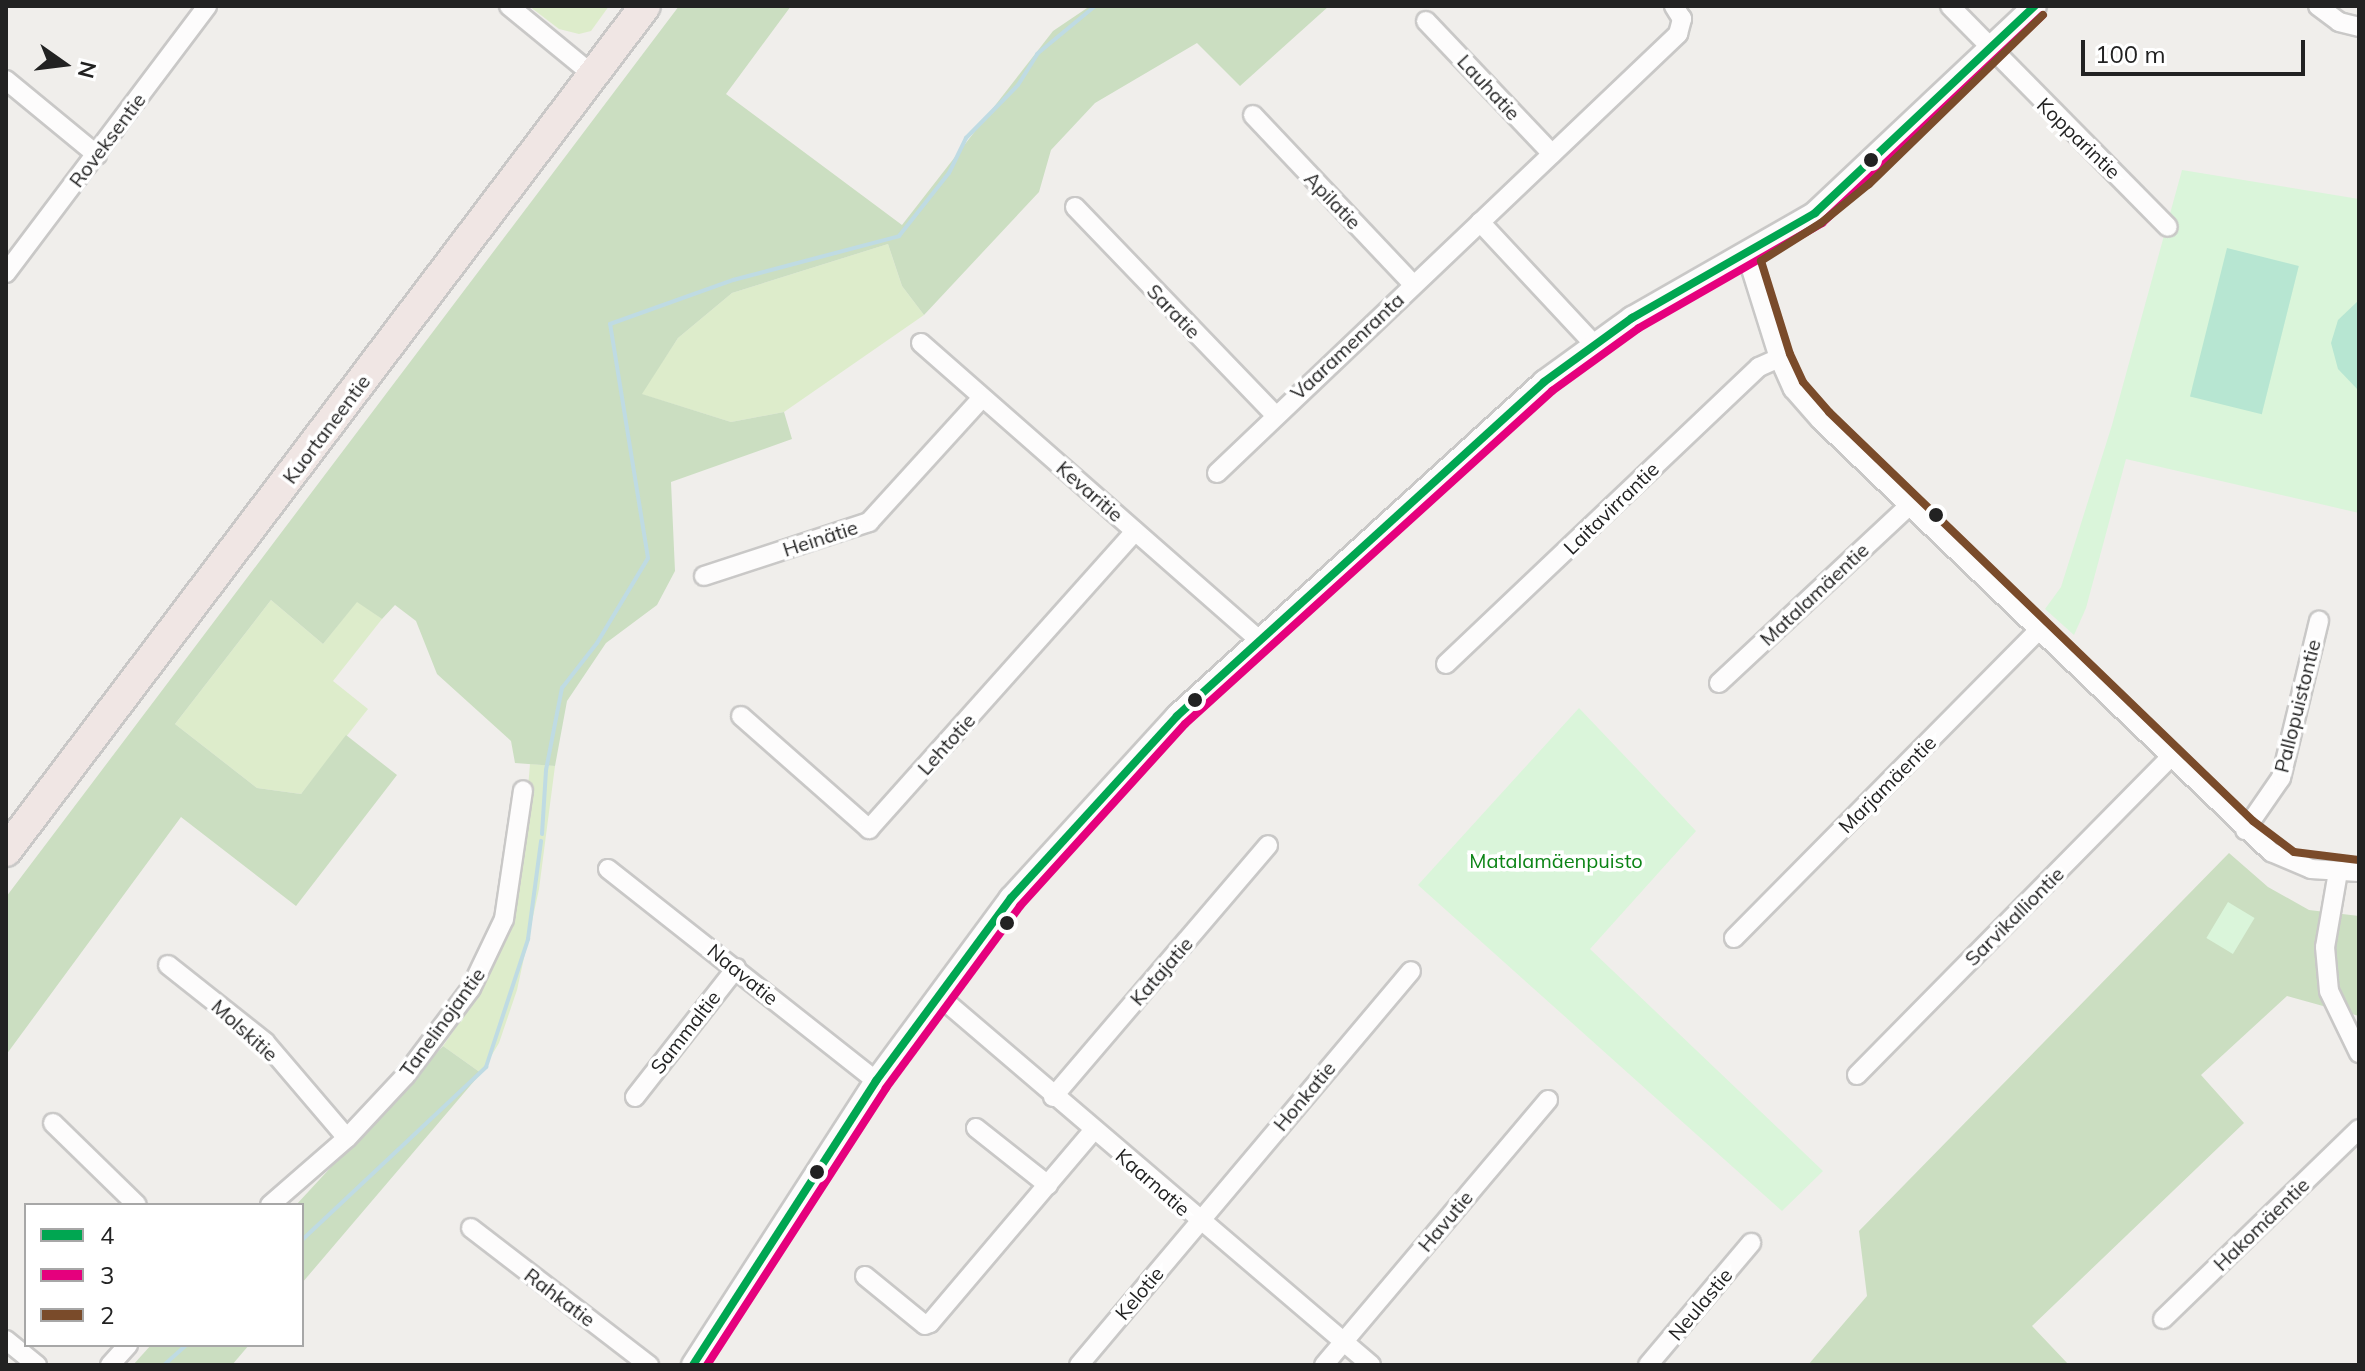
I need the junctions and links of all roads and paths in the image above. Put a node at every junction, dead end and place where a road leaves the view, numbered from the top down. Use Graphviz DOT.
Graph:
graph roads {
  1 [pos="207,6"];
  2 [pos="509,6"];
  3 [pos="645,6"];
  4 [pos="1674,6"];
  5 [pos="1950,6"];
  6 [pos="2035,6"];
  7 [pos="2318,6"];
  8 [pos="1426,21"];
  9 [pos="2359,27"];
  10 [pos="1990,49"];
  11 [pos="593,75"];
  12 [pos="6,80"];
  13 [pos="1253,115"];
  14 [pos="1552,154"];
  15 [pos="97,155"];
  16 [pos="1075,207"];
  17 [pos="1480,222"];
  18 [pos="2168,227"];
  19 [pos="1747,256"];
  20 [pos="6,273"];
  21 [pos="1413,284"];
  22 [pos="921,343"];
  23 [pos="1593,343"];
  24 [pos="1779,358"];
  25 [pos="982,398"];
  26 [pos="1274,414"];
  27 [pos="1217,473"];
  28 [pos="1909,506"];
  29 [pos="1135,531"];
  30 [pos="704,576"];
  31 [pos="2319,621"];
  32 [pos="2039,630"];
  33 [pos="1258,639"];
  34 [pos="1446,664"];
  35 [pos="1719,683"];
  36 [pos="741,716"];
  37 [pos="2171,757"];
  38 [pos="523,790"];
  39 [pos="2245,830"];
  40 [pos="1268,845"];
  41 [pos="6,851"];
  42 [pos="608,869"];
  43 [pos="2338,872"];
  44 [pos="2359,872"];
  45 [pos="1734,938"];
  46 [pos="168,965"];
  47 [pos="736,968"];
  48 [pos="1411,971"];
  49 [pos="939,996"];
  50 [pos="2359,1053"];
  51 [pos="1857,1075"];
  52 [pos="876,1081"];
  53 [pos="635,1097"];
  54 [pos="1053,1097"];
  55 [pos="1548,1100"];
  56 [pos="53,1123"];
  57 [pos="976,1128"];
  58 [pos="2359,1129"];
  59 [pos="1093,1131"];
  60 [pos="347,1138"];
  61 [pos="1048,1185"];
  62 [pos="135,1203"];
  63 [pos="272,1203"];
  64 [pos="1198,1221"];
  65 [pos="471,1228"];
  66 [pos="1751,1243"];
  67 [pos="865,1276"];
  68 [pos="2163,1319"];
  69 [pos="6,1340"];
  70 [pos="1343,1342"];
  71 [pos="126,1347"];
  72 [pos="37,1365"];
  73 [pos="110,1365"];
  74 [pos="649,1365"];
  75 [pos="693,1365"];
  76 [pos="1079,1365"];
  77 [pos="1324,1365"];
  78 [pos="1371,1365"];
  79 [pos="1648,1365"];
  1 -- 15 [label="street, Roveksentie"];
  2 -- 11 [label="street"];
  3 -- 11 [label="highway, Kuortaneentie"];
  4 -- 14 [label="street, Vaaramenranta"];
  5 -- 10 [label="street, Kopparintie"];
  6 -- 10 [label="street"];
  7 -- 9 [label="street"];
  8 -- 14 [label="street, Lauhatie"];
  10 -- 18 [label="street, Kopparintie"];
  10 -- 19 [label="street"];
  11 -- 41 [label="highway, Kuortaneentie"];
  12 -- 15 [label="street"];
  13 -- 21 [label="street, Apilatie"];
  14 -- 17 [label="street, Vaaramenranta"];
  15 -- 20 [label="street, Roveksentie"];
  16 -- 26 [label="street, Saratie"];
  17 -- 21 [label="street, Vaaramenranta"];
  17 -- 23 [label="street"];
  19 -- 23 [label="street"];
  19 -- 24 [label="street"];
  21 -- 26 [label="street, Vaaramenranta"];
  22 -- 25 [label="street, Kevaritie"];
  23 -- 33 [label="street"];
  24 -- 28 [label="street"];
  24 -- 34 [label="street, Laitavirrantie"];
  25 -- 29 [label="street, Kevaritie"];
  25 -- 30 [label="street, Heinätie"];
  26 -- 27 [label="street, Vaaramenranta"];
  28 -- 32 [label="street"];
  28 -- 35 [label="street, Matalamäentie"];
  29 -- 33 [label="street, Kevaritie"];
  29 -- 36 [label="street, Lehtotie"];
  31 -- 39 [label="street, Pallopuistontie"];
  32 -- 37 [label="street"];
  32 -- 45 [label="street, Marjamäentie"];
  33 -- 49 [label="street"];
  37 -- 39 [label="street"];
  37 -- 51 [label="street, Sarvikalliontie"];
  38 -- 60 [label="street, Tanelinojantie"];
  39 -- 43 [label="street"];
  40 -- 54 [label="street, Katajatie"];
  42 -- 47 [label="street, Naavatie"];
  43 -- 44 [label="street"];
  43 -- 50 [label="street"];
  46 -- 60 [label="street, Molskitie"];
  47 -- 52 [label="street, Naavatie"];
  47 -- 53 [label="street, Sammaltie"];
  48 -- 64 [label="street, Honkatie"];
  49 -- 52 [label="street"];
  49 -- 54 [label="street, Kaarnatie"];
  52 -- 75 [label="street"];
  54 -- 59 [label="street, Kaarnatie"];
  55 -- 70 [label="street, Havutie"];
  56 -- 62 [label="street"];
  57 -- 61 [label="street"];
  58 -- 68 [label="street, Hakomäentie"];
  59 -- 61 [label="street"];
  59 -- 64 [label="street, Kaarnatie"];
  60 -- 63 [label="street, Tanelinojantie"];
  61 -- 67 [label="street"];
  64 -- 70 [label="street, Kaarnatie"];
  64 -- 76 [label="street, Kelotie"];
  65 -- 74 [label="street, Rahkatie"];
  66 -- 79 [label="street, Neulastie"];
  69 -- 72 [label="street"];
  70 -- 77 [label="street, Havutie"];
  70 -- 78 [label="street, Kaarnatie"];
  71 -- 73 [label="street"];
}
